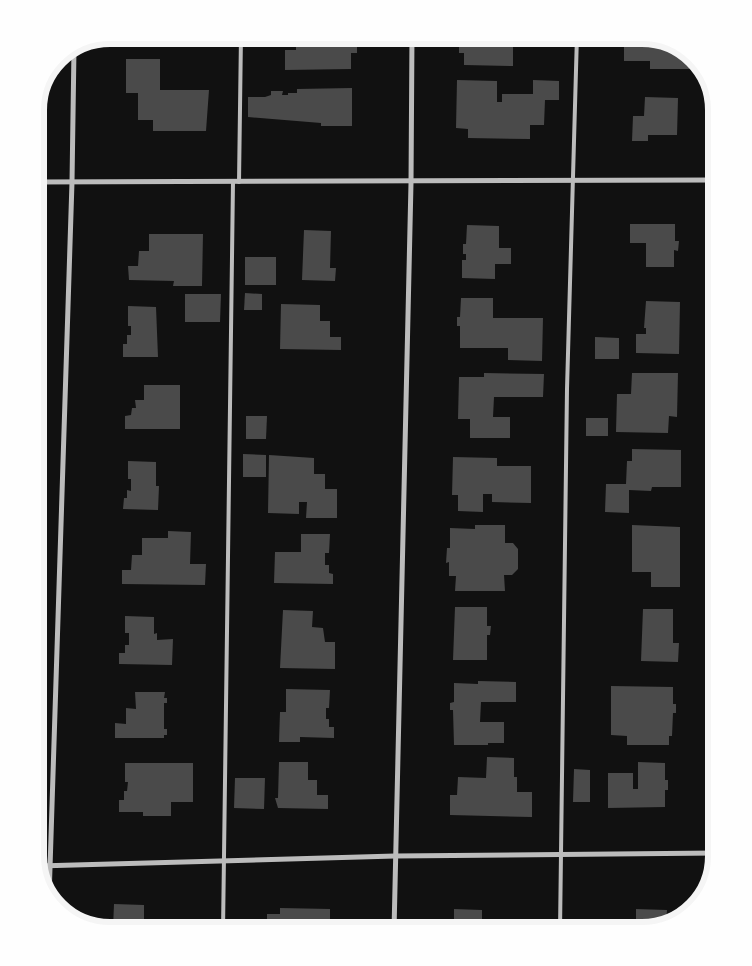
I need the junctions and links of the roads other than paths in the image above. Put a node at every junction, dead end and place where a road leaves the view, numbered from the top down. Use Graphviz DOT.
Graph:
graph roads {
  1 [pos="241,44"];
  2 [pos="412,44"];
  3 [pos="577,44"];
  4 [pos="74,55"];
  5 [pos="708,180"];
  6 [pos="571,181"];
  7 [pos="44,182"];
  8 [pos="72,182"];
  9 [pos="236,182"];
  10 [pos="411,182"];
  11 [pos="708,853"];
  12 [pos="561,854"];
  13 [pos="395,856"];
  14 [pos="224,861"];
  15 [pos="44,866"];
  16 [pos="50,866"];
  17 [pos="50,882"];
  18 [pos="223,922"];
  19 [pos="394,922"];
  20 [pos="560,922"];
  1 -- 9 [label="lane"];
  2 -- 10 [label="street"];
  3 -- 6 [label="lane"];
  4 -- 8 [label="street"];
  5 -- 6 [label="street"];
  6 -- 10 [label="street"];
  6 -- 12 [label="lane"];
  7 -- 8 [label="street"];
  8 -- 9 [label="street"];
  8 -- 16 [label="street"];
  9 -- 10 [label="street"];
  9 -- 14 [label="lane"];
  10 -- 13 [label="street"];
  11 -- 12 [label="street"];
  12 -- 13 [label="street"];
  12 -- 20 [label="lane"];
  13 -- 14 [label="street"];
  13 -- 19 [label="street"];
  14 -- 16 [label="street"];
  14 -- 18 [label="lane"];
  15 -- 16 [label="street"];
  16 -- 17 [label="street"];
}
